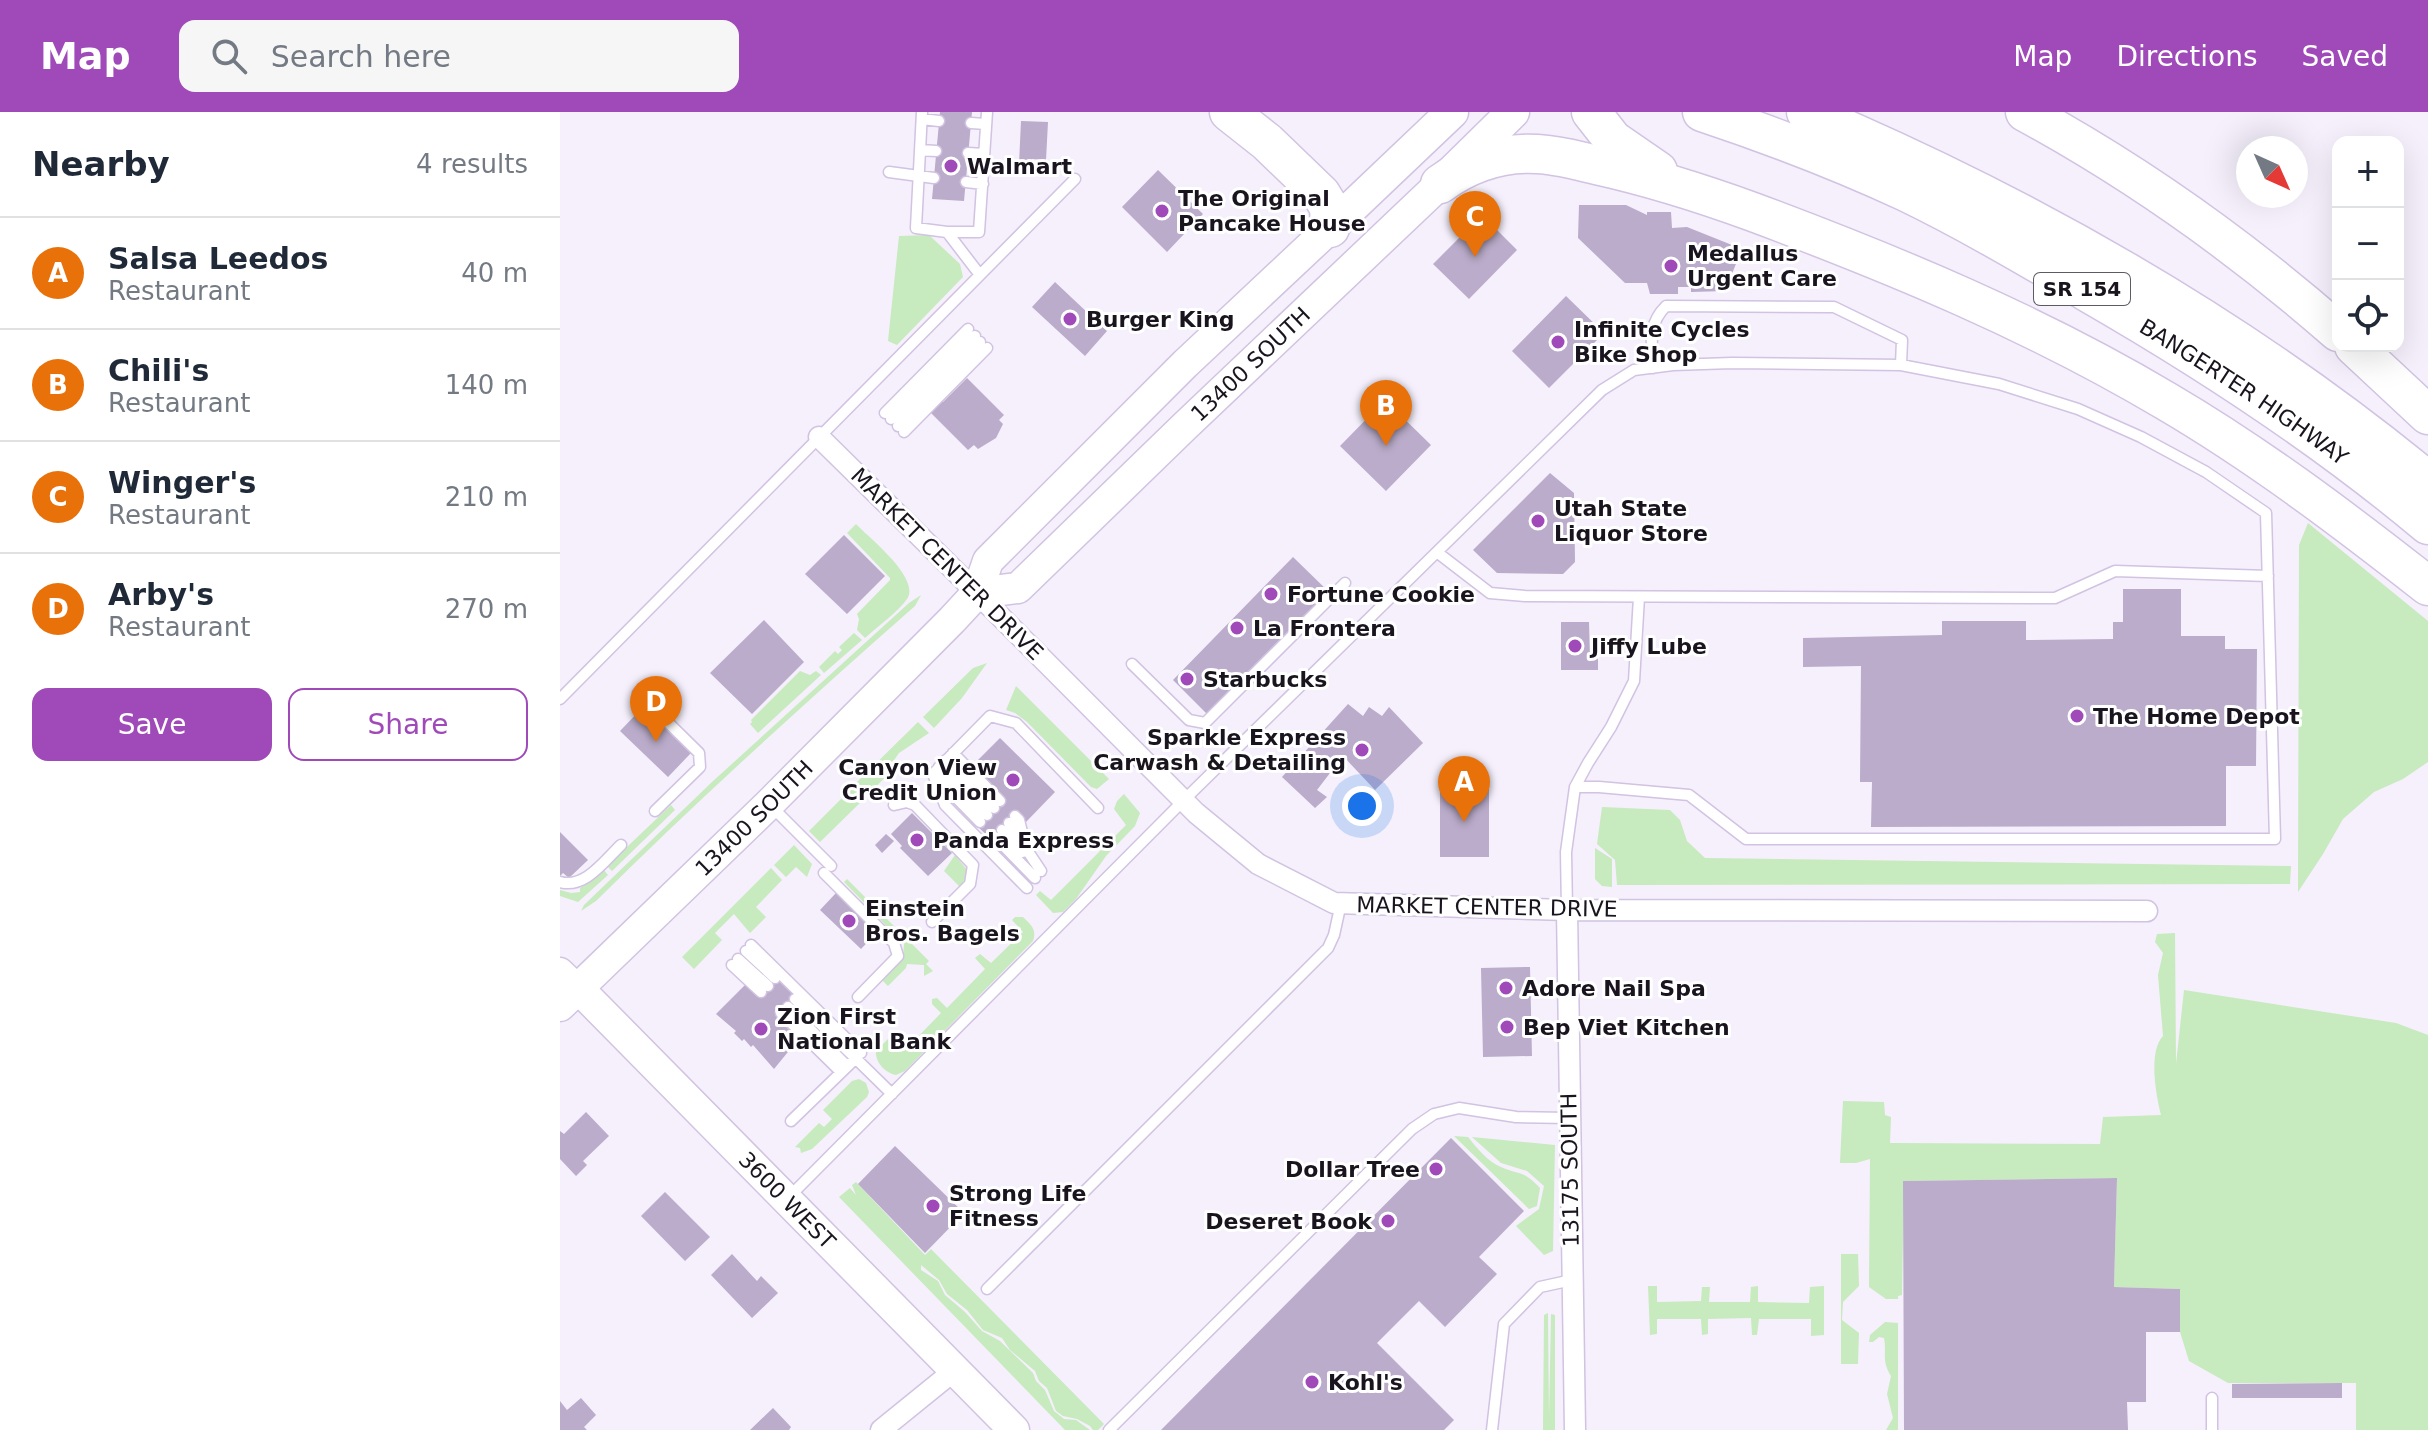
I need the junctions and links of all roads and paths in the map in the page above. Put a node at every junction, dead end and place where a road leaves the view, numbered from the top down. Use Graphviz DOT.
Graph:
graph roads {
  1 [pos="987,112"];
  2 [pos="1229,112"];
  3 [pos="1452,112"];
  4 [pos="1513,112"];
  5 [pos="1591,112"];
  6 [pos="1702,112"];
  7 [pos="1806,112"];
  8 [pos="2029,114"];
  9 [pos="922,115"];
  10 [pos="939,121"];
  11 [pos="971,123"];
  12 [pos="986,124"];
  13 [pos="920,150"];
  14 [pos="936,151"];
  15 [pos="968,153"];
  16 [pos="984,154"];
  17 [pos="889,172"];
  18 [pos="919,177"];
  19 [pos="934,178"];
  20 [pos="1075,179"];
  21 [pos="966,182"];
  22 [pos="983,184"];
  23 [pos="1440,184"];
  24 [pos="1699,193"];
  25 [pos="1330,228"];
  26 [pos="947,232"];
  27 [pos="980,275"];
  28 [pos="2332,327"];
  29 [pos="2360,352"];
  30 [pos="1901,365"];
  31 [pos="1653,368"];
  32 [pos="2428,415"];
  33 [pos="895,422"];
  34 [pos="819,437"];
  35 [pos="2428,481"];
  36 [pos="2428,525"];
  37 [pos="1438,553"];
  38 [pos="2268,576"];
  39 [pos="1345,583"];
  40 [pos="2428,586"];
  41 [pos="977,593"];
  42 [pos="1639,597"];
  43 [pos="1132,664"];
  44 [pos="638,693"];
  45 [pos="560,699"];
  46 [pos="943,763"];
  47 [pos="1575,787"];
  48 [pos="1184,800"];
  49 [pos="769,804"];
  50 [pos="894,805"];
  51 [pos="1098,808"];
  52 [pos="655,811"];
  53 [pos="621,845"];
  54 [pos="1038,874"];
  55 [pos="560,882"];
  56 [pos="1027,888"];
  57 [pos="1341,903"];
  58 [pos="1567,910"];
  59 [pos="2147,911"];
  60 [pos="932,922"];
  61 [pos="742,955"];
  62 [pos="566,989"];
  63 [pos="858,997"];
  64 [pos="851,1062"];
  65 [pos="892,1094"];
  66 [pos="1569,1118"];
  67 [pos="791,1121"];
  68 [pos="787,1200"];
  69 [pos="1572,1280"];
  70 [pos="987,1289"];
  71 [pos="955,1370"];
  72 [pos="2212,1398"];
  73 [pos="881,1430"];
  74 [pos="1014,1430"];
  75 [pos="1109,1430"];
  76 [pos="1492,1430"];
  77 [pos="1575,1430"];
  78 [pos="2212,1430"];
  1 -- 12 [label="lane"];
  2 -- 25 [label="highway"];
  3 -- 25 [label="main road, 13400 SOUTH"];
  4 -- 23 [label="main road, 13400 SOUTH"];
  5 -- 24 [label="highway"];
  6 -- 36 [label="highway, BANGERTER HIGHWAY / SR 154"];
  7 -- 35 [label="highway, BANGERTER HIGHWAY / SR 154"];
  8 -- 28 [label="highway"];
  9 -- 10 [label="lane"];
  9 -- 13 [label="lane"];
  11 -- 12 [label="lane"];
  12 -- 16 [label="lane"];
  13 -- 14 [label="lane"];
  13 -- 18 [label="lane"];
  15 -- 16 [label="lane"];
  16 -- 22 [label="lane"];
  17 -- 18 [label="lane"];
  18 -- 19 [label="lane"];
  18 -- 26 [label="lane"];
  20 -- 27 [label="lane"];
  21 -- 22 [label="lane"];
  22 -- 26 [label="lane"];
  23 -- 24 [label="highway"];
  23 -- 41 [label="main road, 13400 SOUTH"];
  24 -- 40 [label="highway"];
  25 -- 41 [label="main road, 13400 SOUTH"];
  26 -- 27 [label="lane"];
  27 -- 34 [label="lane"];
  29 -- 32 [label="highway"];
  30 -- 31 [label="lane"];
  30 -- 31 [label="lane"];
  30 -- 38 [label="lane"];
  31 -- 37 [label="lane"];
  33 -- 33 [label="lane"];
  34 -- 41 [label="street, MARKET CENTER DRIVE"];
  34 -- 45 [label="lane"];
  37 -- 42 [label="lane"];
  37 -- 48 [label="lane"];
  38 -- 42 [label="lane"];
  38 -- 47 [label="lane"];
  39 -- 43 [label="lane"];
  41 -- 48 [label="street, MARKET CENTER DRIVE"];
  41 -- 49 [label="main road, 13400 SOUTH"];
  42 -- 47 [label="lane"];
  44 -- 52 [label="lane"];
  46 -- 46 [label="lane"];
  46 -- 51 [label="lane"];
  46 -- 56 [label="lane"];
  47 -- 58 [label="lane"];
  48 -- 57 [label="street, MARKET CENTER DRIVE"];
  48 -- 65 [label="lane"];
  49 -- 62 [label="main road, 13400 SOUTH"];
  49 -- 63 [label="lane"];
  50 -- 60 [label="lane"];
  53 -- 55 [label="lane"];
  54 -- 54 [label="lane"];
  57 -- 58 [label="street, MARKET CENTER DRIVE"];
  57 -- 70 [label="lane"];
  58 -- 59 [label="street, MARKET CENTER DRIVE"];
  58 -- 66 [label="street, 13175 SOUTH"];
  61 -- 61 [label="lane"];
  61 -- 64 [label="lane"];
  62 -- 68 [label="main road, 3600 WEST"];
  64 -- 64 [label="lane"];
  64 -- 65 [label="lane"];
  64 -- 67 [label="lane"];
  65 -- 68 [label="lane"];
  66 -- 69 [label="street, 13175 SOUTH"];
  66 -- 75 [label="lane"];
  68 -- 71 [label="main road, 3600 WEST"];
  69 -- 76 [label="lane"];
  69 -- 77 [label="street, 13175 SOUTH"];
  71 -- 73 [label="street"];
  71 -- 74 [label="main road, 3600 WEST"];
  72 -- 78 [label="lane"];
}
